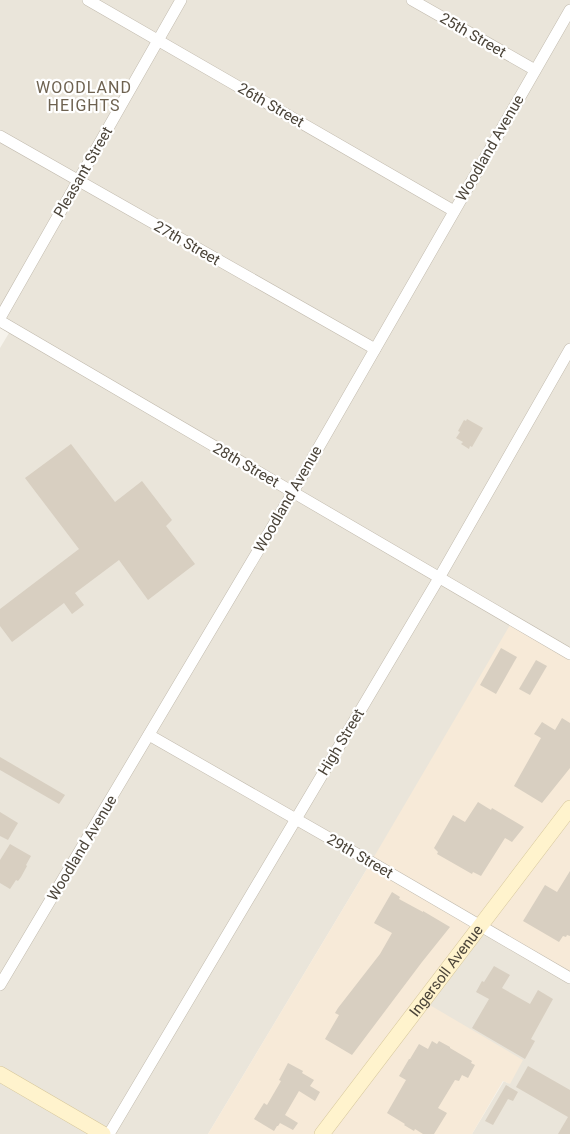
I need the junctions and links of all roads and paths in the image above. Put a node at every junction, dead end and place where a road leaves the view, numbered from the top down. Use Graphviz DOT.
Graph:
graph roads {
  1 [pos="88,0"];
  2 [pos="182,0"];
  3 [pos="412,0"];
  4 [pos="570,10"];
  5 [pos="158,40"];
  6 [pos="535,70"];
  7 [pos="0,136"];
  8 [pos="78,180"];
  9 [pos="454,211"];
  10 [pos="0,319"];
  11 [pos="570,349"];
  12 [pos="375,350"];
  13 [pos="293,492"];
  14 [pos="439,578"];
  15 [pos="569,651"];
  16 [pos="149,735"];
  17 [pos="570,808"];
  18 [pos="296,819"];
  19 [pos="480,926"];
  20 [pos="570,978"];
  21 [pos="0,985"];
  22 [pos="0,1074"];
  23 [pos="103,1134"];
  24 [pos="109,1134"];
  25 [pos="322,1134"];
  1 -- 5 [label="street, 26th Street"];
  2 -- 5 [label="street, Pleasant Street"];
  3 -- 6 [label="street, 25th Street"];
  4 -- 6 [label="street, Woodland Avenue"];
  5 -- 8 [label="street, Pleasant Street"];
  5 -- 9 [label="street, 26th Street"];
  6 -- 9 [label="street, Woodland Avenue"];
  7 -- 8 [label="street, 27th Street"];
  8 -- 10 [label="street, Pleasant Street"];
  8 -- 12 [label="street, 27th Street"];
  9 -- 12 [label="street, Woodland Avenue"];
  10 -- 13 [label="street, 28th Street"];
  11 -- 14 [label="street, High Street"];
  12 -- 13 [label="street, Woodland Avenue"];
  13 -- 14 [label="street, 28th Street"];
  13 -- 16 [label="street, Woodland Avenue"];
  14 -- 15 [label="street, 28th Street"];
  14 -- 18 [label="street, High Street"];
  16 -- 18 [label="street, 29th Street"];
  16 -- 21 [label="street, Woodland Avenue"];
  17 -- 19 [label="main road, Ingersoll Avenue"];
  18 -- 19 [label="street, 29th Street"];
  18 -- 24 [label="street, High Street"];
  19 -- 20 [label="street, 29th Street"];
  19 -- 25 [label="main road, Ingersoll Avenue"];
  22 -- 23 [label="main road"];
}
